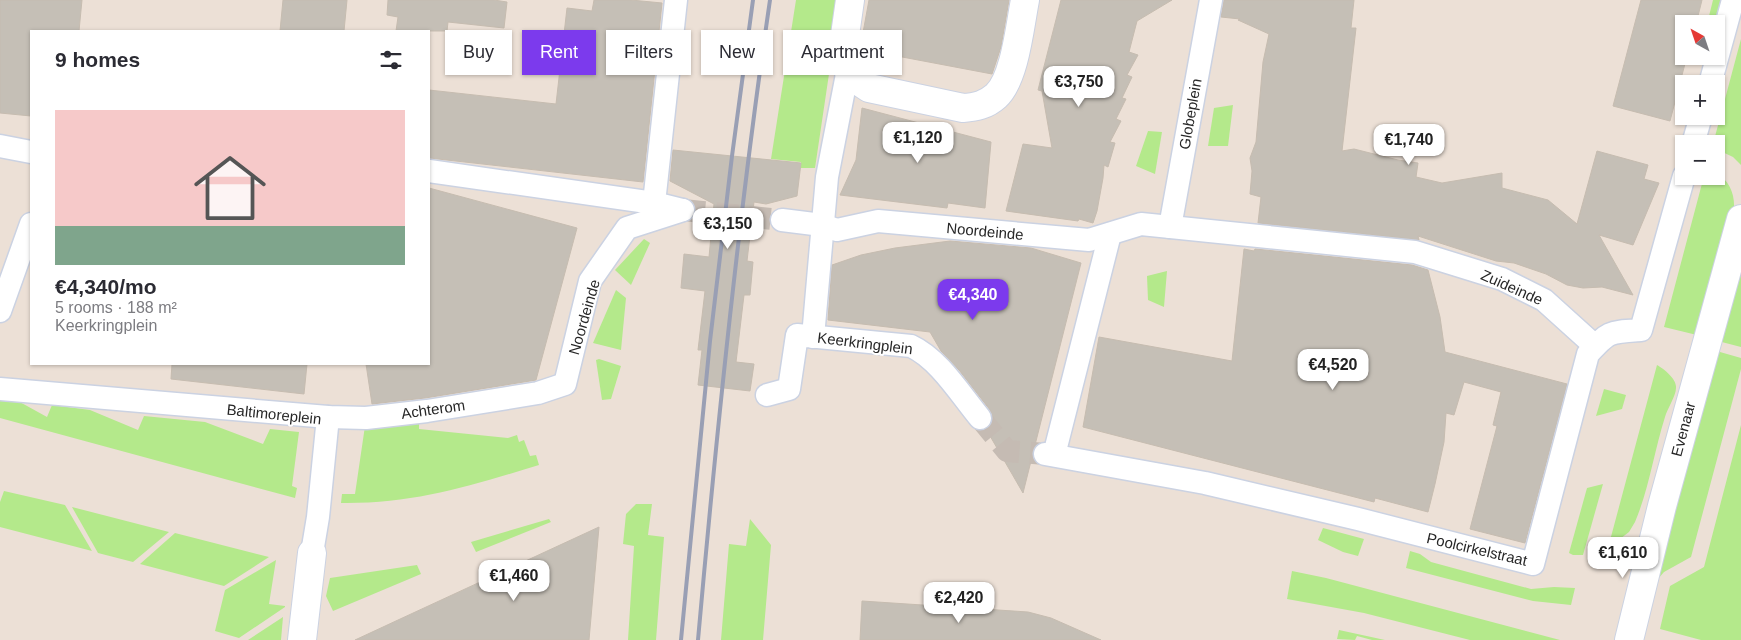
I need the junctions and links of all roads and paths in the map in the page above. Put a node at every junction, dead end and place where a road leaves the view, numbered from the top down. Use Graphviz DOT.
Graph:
graph roads {
  1 [pos="676,0"];
  2 [pos="850,0"];
  3 [pos="1025,0"];
  4 [pos="1211,0"];
  5 [pos="1733,0"];
  6 [pos="846,30"];
  7 [pos="847,75"];
  8 [pos="852,75"];
  9 [pos="1712,75"];
  10 [pos="0,146"];
  11 [pos="30,152"];
  12 [pos="430,171"];
  13 [pos="1681,185"];
  14 [pos="654,203"];
  15 [pos="1741,219"];
  16 [pos="782,220"];
  17 [pos="822,225"];
  18 [pos="30,227"];
  19 [pos="1170,227"];
  20 [pos="1110,234"];
  21 [pos="0,311"];
  22 [pos="813,337"];
  23 [pos="1596,346"];
  24 [pos="0,389"];
  25 [pos="538,393"];
  26 [pos="767,395"];
  27 [pos="328,417"];
  28 [pos="980,418"];
  29 [pos="312,553"];
  30 [pos="302,640"];
  31 [pos="1629,640"];
  1 -- 14 [label="street"];
  2 -- 6 [label="main road"];
  3 -- 8 [label="main road"];
  4 -- 19 [label="street, Globeplein"];
  5 -- 9 [label="street"];
  7 -- 17 [label="street"];
  10 -- 11 [label="street"];
  12 -- 14 [label="street, Noordeinde"];
  13 -- 23 [label="street, Poolcirkelstraat"];
  14 -- 25 [label="street, Noordeinde"];
  15 -- 31 [label="main road, Evenaar"];
  16 -- 17 [label="street, Noordeinde"];
  17 -- 20 [label="street, Noordeinde"];
  17 -- 22 [label="street"];
  18 -- 21 [label="street"];
  19 -- 20 [label="street"];
  19 -- 23 [label="street, Zuideinde"];
  20 -- 23 [label="street, Poolcirkelstraat"];
  22 -- 26 [label="street, Keerkringplein"];
  22 -- 28 [label="street, Keerkringplein"];
  24 -- 27 [label="street, Baltimoreplein"];
  25 -- 27 [label="street, Achterom"];
  27 -- 29 [label="street, Baltimoreplein"];
  29 -- 30 [label="main road, Baltimoreplein"];
}
